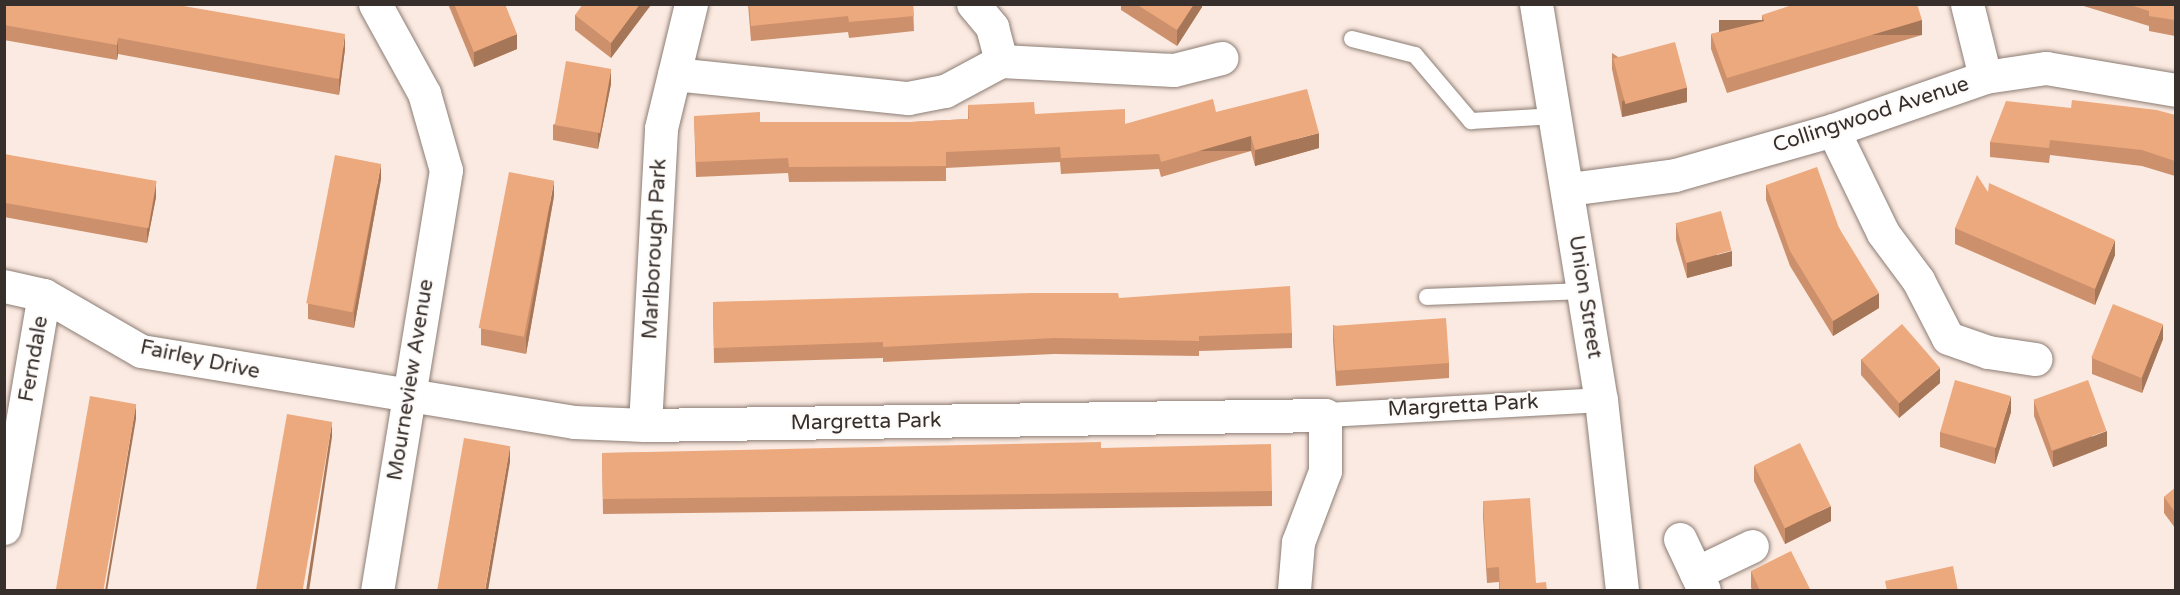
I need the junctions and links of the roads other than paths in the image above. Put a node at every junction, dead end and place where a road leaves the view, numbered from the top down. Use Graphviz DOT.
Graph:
graph roads {
  1 [pos="375,4"];
  2 [pos="691,4"];
  3 [pos="973,4"];
  4 [pos="1536,4"];
  5 [pos="1966,4"];
  6 [pos="1352,39"];
  7 [pos="1221,58"];
  8 [pos="1001,61"];
  9 [pos="674,74"];
  10 [pos="1985,77"];
  11 [pos="2175,90"];
  12 [pos="1556,116"];
  13 [pos="1833,130"];
  14 [pos="1569,189"];
  15 [pos="4,286"];
  16 [pos="1584,291"];
  17 [pos="44,295"];
  18 [pos="1428,297"];
  19 [pos="2035,359"];
  20 [pos="408,398"];
  21 [pos="1600,400"];
  22 [pos="1325,415"];
  23 [pos="645,425"];
  24 [pos="4,528"];
  25 [pos="1680,539"];
  26 [pos="1752,546"];
  27 [pos="1700,582"];
  28 [pos="377,591"];
  29 [pos="1294,591"];
  30 [pos="1622,591"];
  1 -- 20 [label="street, Mourneview Avenue"];
  2 -- 9 [label="street, Marlborough Park"];
  3 -- 8 [label="street"];
  4 -- 12 [label="street, Union Street"];
  5 -- 10 [label="street"];
  6 -- 12 [label="lane"];
  7 -- 8 [label="street"];
  8 -- 9 [label="street"];
  9 -- 23 [label="street, Marlborough Park"];
  10 -- 11 [label="street, Collingwood Avenue"];
  10 -- 13 [label="street, Collingwood Avenue"];
  12 -- 14 [label="street, Union Street"];
  13 -- 14 [label="street, Collingwood Avenue"];
  13 -- 19 [label="street"];
  14 -- 16 [label="street, Union Street"];
  15 -- 17 [label="street, Fairley Drive"];
  16 -- 18 [label="lane"];
  16 -- 21 [label="street, Union Street"];
  17 -- 20 [label="street, Fairley Drive"];
  17 -- 24 [label="street, Ferndale"];
  20 -- 23 [label="street, Margretta Park"];
  20 -- 28 [label="street, Mourneview Avenue"];
  21 -- 22 [label="street, Margretta Park"];
  21 -- 30 [label="street, Union Street"];
  22 -- 23 [label="street, Margretta Park"];
  22 -- 29 [label="street"];
  25 -- 27 [label="street"];
  26 -- 27 [label="street"];
}
